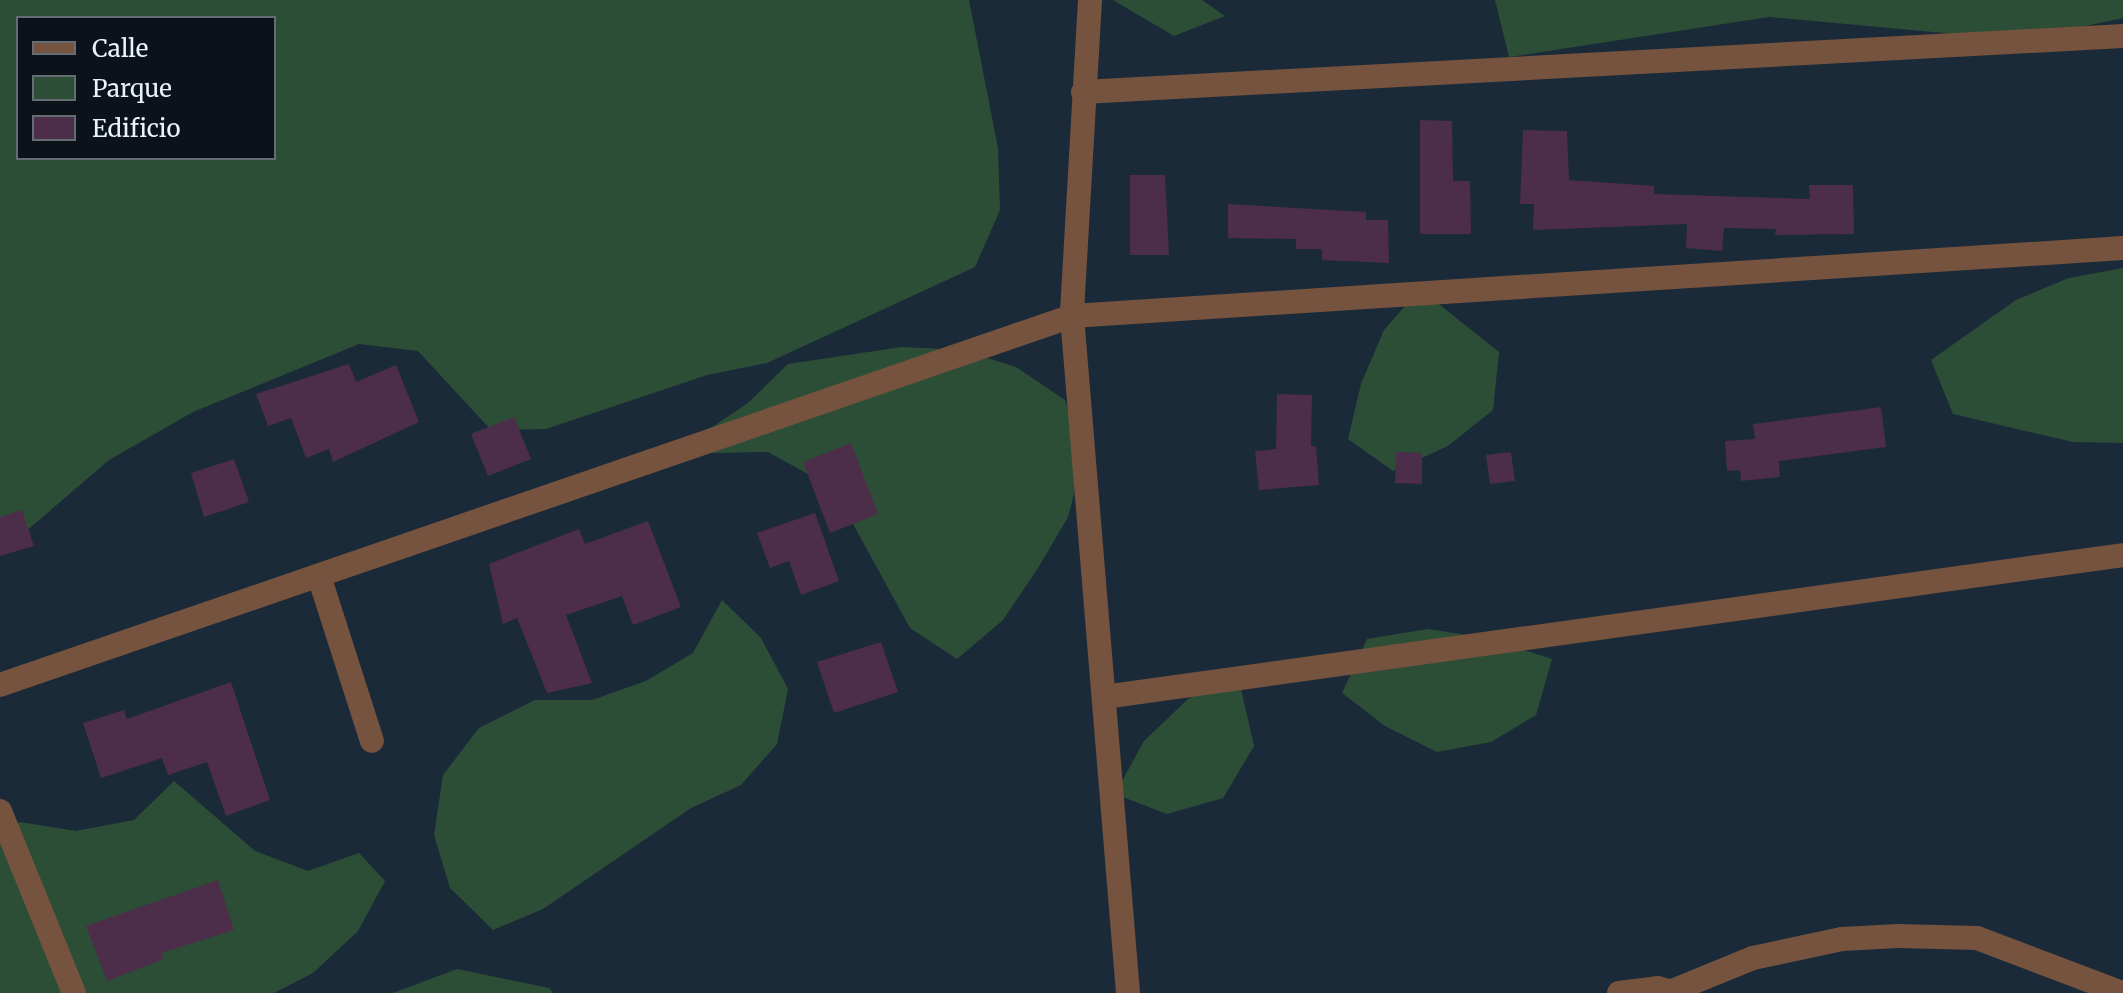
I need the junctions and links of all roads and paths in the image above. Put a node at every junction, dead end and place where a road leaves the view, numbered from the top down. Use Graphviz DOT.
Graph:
graph roads {
  1 [pos="1090,0"];
  2 [pos="2123,36"];
  3 [pos="1083,92"];
  4 [pos="2123,248"];
  5 [pos="1072,316"];
  6 [pos="2123,555"];
  7 [pos="319,576"];
  8 [pos="0,685"];
  9 [pos="1104,697"];
  10 [pos="372,741"];
  11 [pos="0,811"];
  12 [pos="1673,992"];
  13 [pos="74,993"];
  14 [pos="1128,993"];
  15 [pos="1619,993"];
  16 [pos="2122,993"];
  1 -- 3 [label="street"];
  2 -- 3 [label="street"];
  3 -- 5 [label="street"];
  4 -- 5 [label="street"];
  5 -- 7 [label="street"];
  5 -- 9 [label="street"];
  6 -- 9 [label="street"];
  7 -- 8 [label="street"];
  7 -- 10 [label="street"];
  9 -- 14 [label="street"];
  11 -- 13 [label="street"];
  12 -- 15 [label="street"];
  12 -- 16 [label="street"];
}
